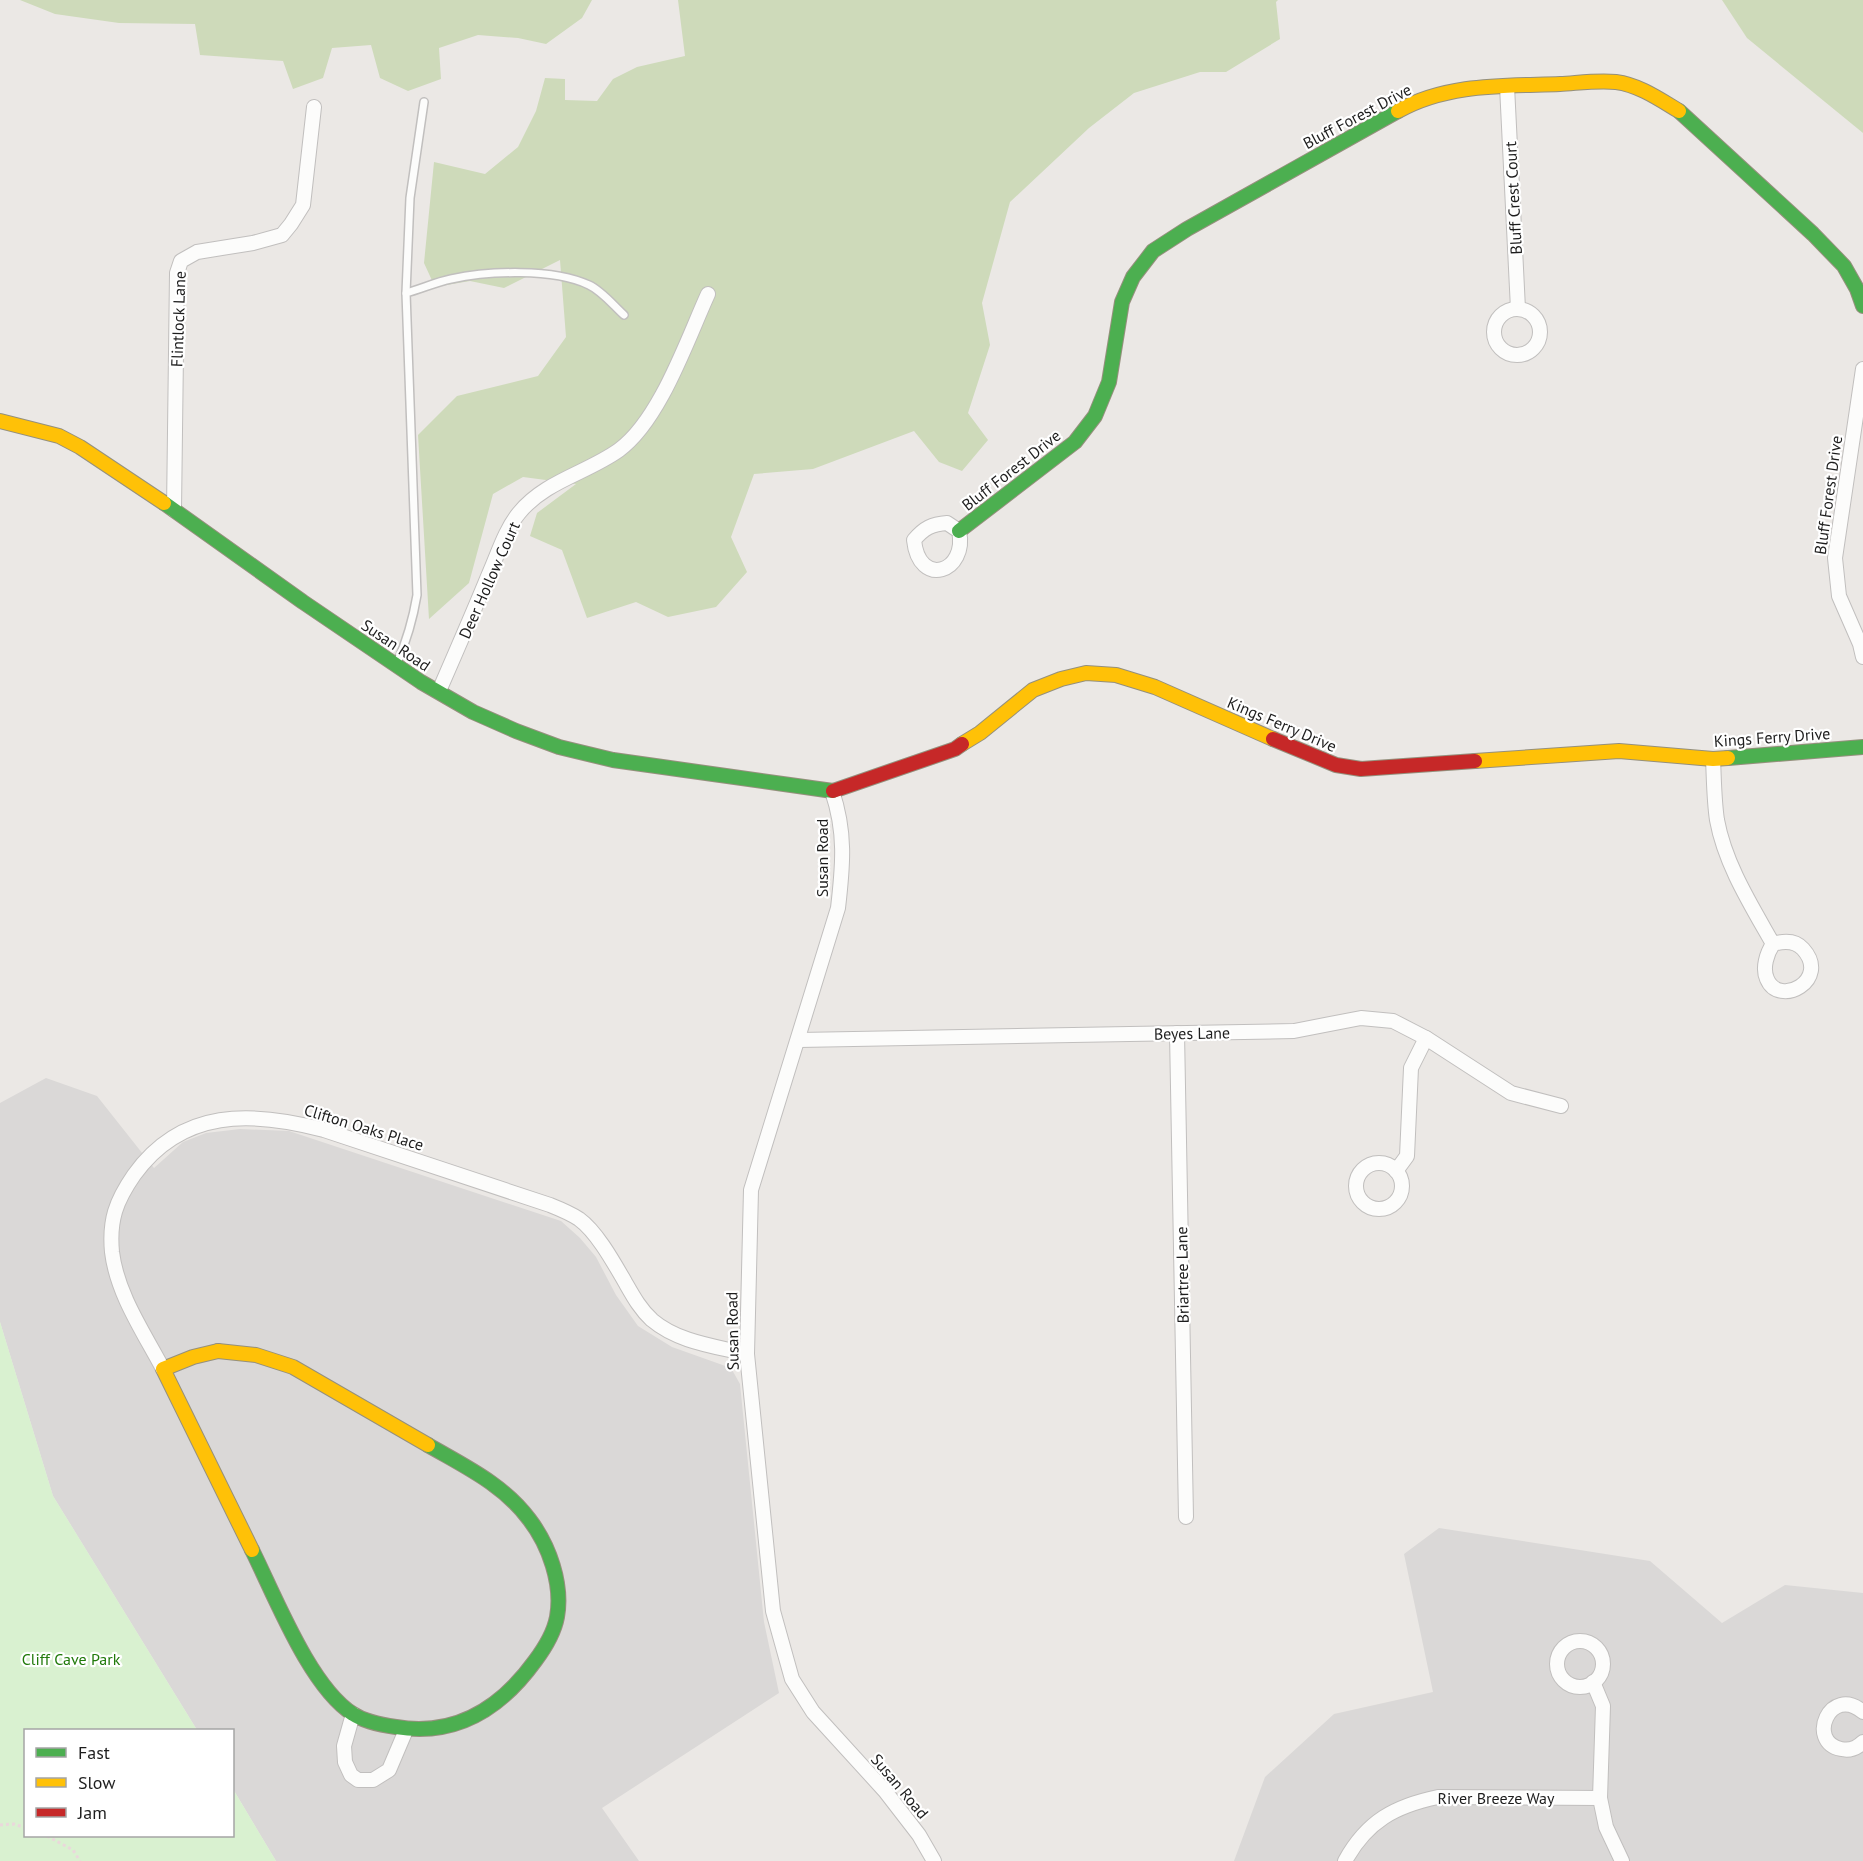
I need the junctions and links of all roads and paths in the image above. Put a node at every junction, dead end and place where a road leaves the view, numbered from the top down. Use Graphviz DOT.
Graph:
graph roads {
  1 [pos="1507,86"];
  2 [pos="424,102"];
  3 [pos="314,106"];
  4 [pos="406,293"];
  5 [pos="708,294"];
  6 [pos="1863,306"];
  7 [pos="1518,309"];
  8 [pos="624,315"];
  9 [pos="1863,369"];
  10 [pos="0,420"];
  11 [pos="174,510"];
  12 [pos="958,531"];
  13 [pos="1863,657"];
  14 [pos="396,665"];
  15 [pos="439,692"];
  16 [pos="1863,747"];
  17 [pos="1713,759"];
  18 [pos="832,791"];
  19 [pos="1773,944"];
  20 [pos="1177,1033"];
  21 [pos="1426,1038"];
  22 [pos="799,1040"];
  23 [pos="1562,1106"];
  24 [pos="1396,1171"];
  25 [pos="747,1354"];
  26 [pos="163,1369"];
  27 [pos="1186,1517"];
  28 [pos="1593,1682"];
  29 [pos="1863,1712"];
  30 [pos="353,1714"];
  31 [pos="406,1730"];
  32 [pos="1863,1743"];
  33 [pos="1600,1798"];
  34 [pos="0,1825"];
  35 [pos="24,1827"];
  36 [pos="49,1837"];
  37 [pos="80,1861"];
  38 [pos="934,1861"];
  39 [pos="1345,1861"];
  40 [pos="1622,1861"];
  1 -- 6 [label="street, Bluff Forest Drive"];
  1 -- 7 [label="street, Bluff Crest Court"];
  1 -- 12 [label="street, Bluff Forest Drive"];
  2 -- 4 [label="lane"];
  3 -- 11 [label="street, Flintlock Lane"];
  4 -- 8 [label="lane"];
  4 -- 14 [label="lane"];
  5 -- 15 [label="street, Deer Hollow Court"];
  9 -- 13 [label="street, Bluff Forest Drive"];
  10 -- 11 [label="street, Susan Road"];
  11 -- 14 [label="street, Susan Road"];
  14 -- 15 [label="street, Susan Road"];
  15 -- 18 [label="street, Susan Road"];
  16 -- 17 [label="street, Kings Ferry Drive"];
  17 -- 18 [label="street, Kings Ferry Drive"];
  17 -- 19 [label="street"];
  18 -- 22 [label="street, Susan Road"];
  20 -- 21 [label="street, Beyes Lane"];
  20 -- 22 [label="street, Beyes Lane"];
  20 -- 27 [label="street, Briartree Lane"];
  21 -- 23 [label="street, Beyes Lane"];
  21 -- 24 [label="street"];
  22 -- 25 [label="street, Susan Road"];
  25 -- 26 [label="street, Clifton Oaks Place"];
  25 -- 38 [label="street, Susan Road"];
  26 -- 30 [label="street, Clifton Oaks Place"];
  26 -- 31 [label="street, Clifton Oaks Place"];
  28 -- 33 [label="street"];
  29 -- 32 [label="street"];
  30 -- 31 [label="street, Clifton Oaks Place"];
  30 -- 31 [label="street"];
  33 -- 39 [label="street, River Breeze Way"];
  33 -- 40 [label="street"];
  34 -- 35 [label="path"];
  36 -- 37 [label="path"];
}
